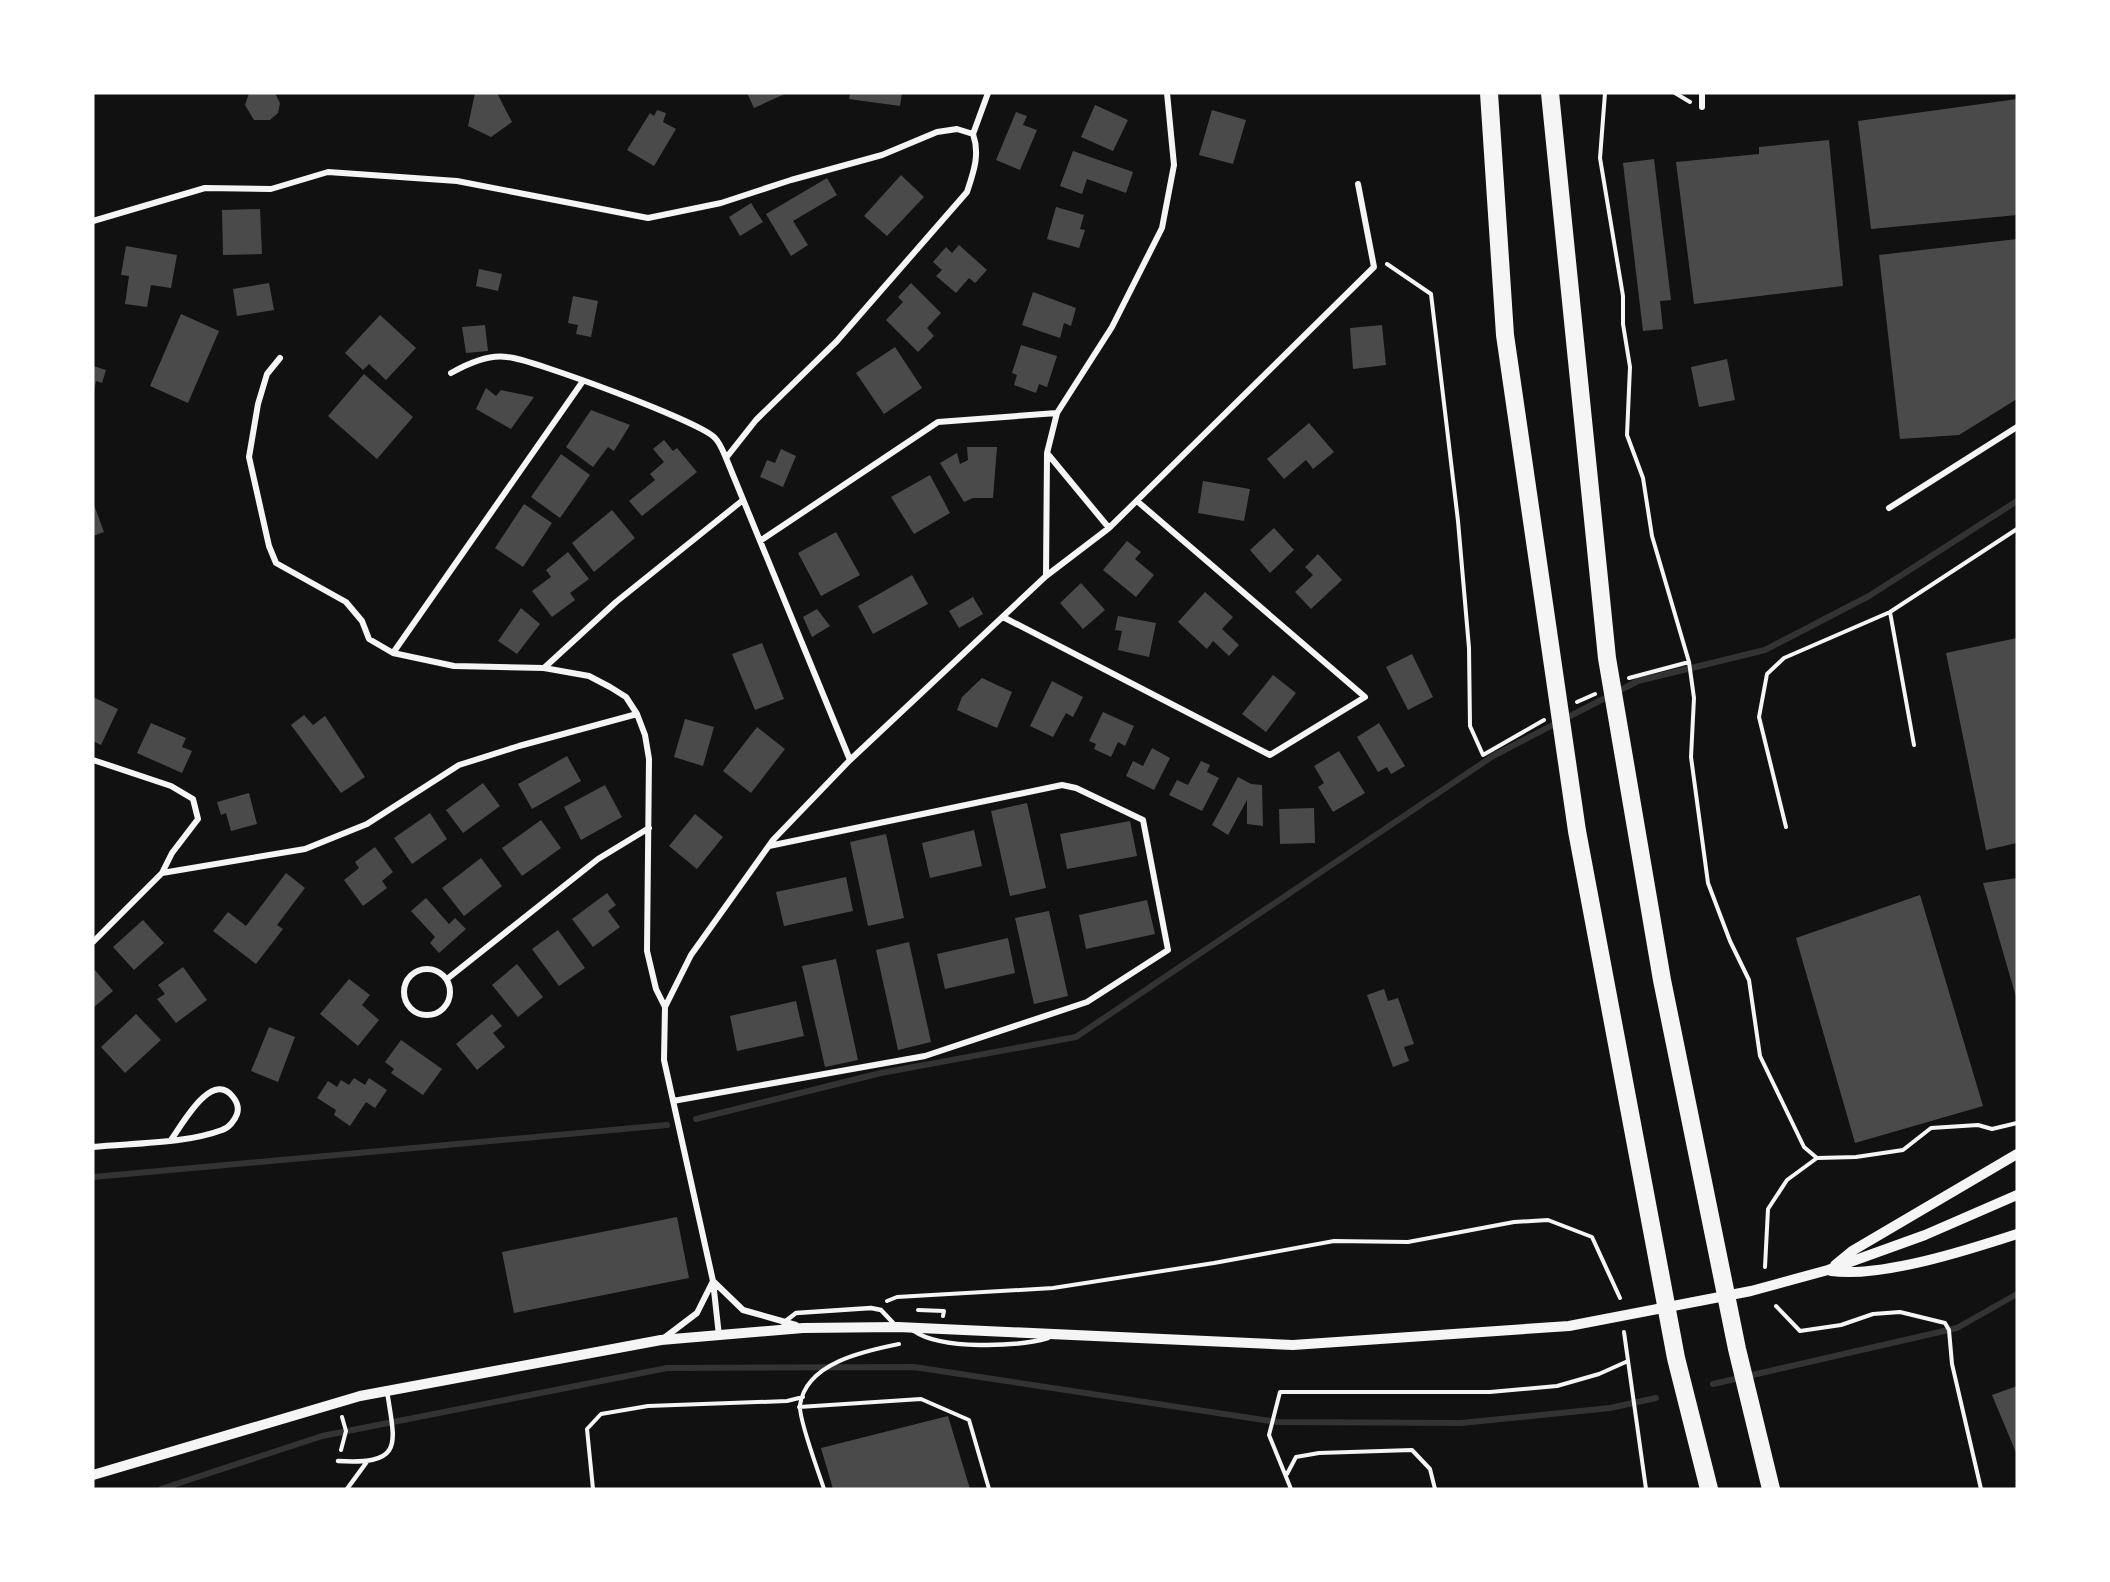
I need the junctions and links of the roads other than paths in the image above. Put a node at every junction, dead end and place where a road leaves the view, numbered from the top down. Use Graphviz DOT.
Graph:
graph roads {
  1 [pos="988,93"];
  2 [pos="1166,93"];
  3 [pos="1489,93"];
  4 [pos="1550,93"];
  5 [pos="1702,93"];
  6 [pos="1702,107"];
  7 [pos="973,134"];
  8 [pos="1358,184"];
  9 [pos="93,221"];
  10 [pos="280,358"];
  11 [pos="451,373"];
  12 [pos="583,381"];
  13 [pos="1057,413"];
  14 [pos="2017,427"];
  15 [pos="1047,453"];
  16 [pos="726,458"];
  17 [pos="743,500"];
  18 [pos="1137,501"];
  19 [pos="1889,508"];
  20 [pos="1109,528"];
  21 [pos="760,541"];
  22 [pos="1046,576"];
  23 [pos="1003,617"];
  24 [pos="393,653"];
  25 [pos="544,668"];
  26 [pos="637,714"];
  27 [pos="93,760"];
  28 [pos="849,760"];
  29 [pos="649,828"];
  30 [pos="769,846"];
  31 [pos="162,873"];
  32 [pos="93,942"];
  33 [pos="447,979"];
  34 [pos="665,1007"];
  35 [pos="673,1101"];
  36 [pos="171,1140"];
  37 [pos="93,1147"];
  38 [pos="2017,1154"];
  39 [pos="2017,1196"];
  40 [pos="2017,1234"];
  41 [pos="1828,1270"];
  42 [pos="713,1281"];
  43 [pos="781,1326"];
  44 [pos="904,1328"];
  45 [pos="1062,1334"];
  46 [pos="719,1336"];
  47 [pos="661,1340"];
  48 [pos="387,1391"];
  49 [pos="338,1461"];
  50 [pos="366,1463"];
  51 [pos="93,1475"];
  52 [pos="348,1489"];
  53 [pos="1709,1489"];
  54 [pos="1771,1489"];
  1 -- 7 [label="street"];
  2 -- 13 [label="street"];
  3 -- 53 [label="highway"];
  4 -- 54 [label="highway"];
  5 -- 6 [label="street"];
  7 -- 9 [label="street"];
  7 -- 16 [label="street"];
  8 -- 18 [label="street"];
  10 -- 24 [label="street"];
  11 -- 12 [label="street"];
  12 -- 16 [label="street"];
  12 -- 24 [label="street"];
  13 -- 15 [label="street"];
  13 -- 21 [label="street"];
  14 -- 19 [label="street"];
  15 -- 20 [label="street"];
  15 -- 22 [label="street"];
  16 -- 17 [label="street"];
  17 -- 21 [label="street"];
  17 -- 25 [label="street"];
  18 -- 20 [label="street"];
  18 -- 23 [label="street"];
  20 -- 22 [label="street"];
  21 -- 28 [label="street"];
  22 -- 23 [label="street"];
  23 -- 28 [label="street"];
  24 -- 25 [label="street"];
  25 -- 26 [label="street"];
  26 -- 29 [label="street"];
  26 -- 31 [label="street"];
  27 -- 31 [label="street"];
  28 -- 30 [label="street"];
  29 -- 33 [label="street"];
  29 -- 34 [label="street"];
  30 -- 34 [label="street"];
  30 -- 35 [label="street"];
  31 -- 32 [label="street"];
  33 -- 33 [label="street"];
  34 -- 35 [label="street"];
  35 -- 42 [label="street"];
  36 -- 36 [label="street"];
  36 -- 37 [label="street"];
  38 -- 41 [label="street"];
  39 -- 41 [label="street"];
  40 -- 41 [label="street"];
  41 -- 45 [label="street"];
  42 -- 43 [label="street"];
  42 -- 46 [label="street"];
  42 -- 47 [label="street"];
  43 -- 44 [label="street"];
  43 -- 44 [label="lane"];
  43 -- 46 [label="street"];
  44 -- 45 [label="street"];
  44 -- 45 [label="lane"];
  46 -- 47 [label="street"];
  47 -- 48 [label="street"];
  48 -- 50 [label="lane"];
  48 -- 51 [label="street"];
  49 -- 50 [label="lane"];
  50 -- 52 [label="lane"];
}
